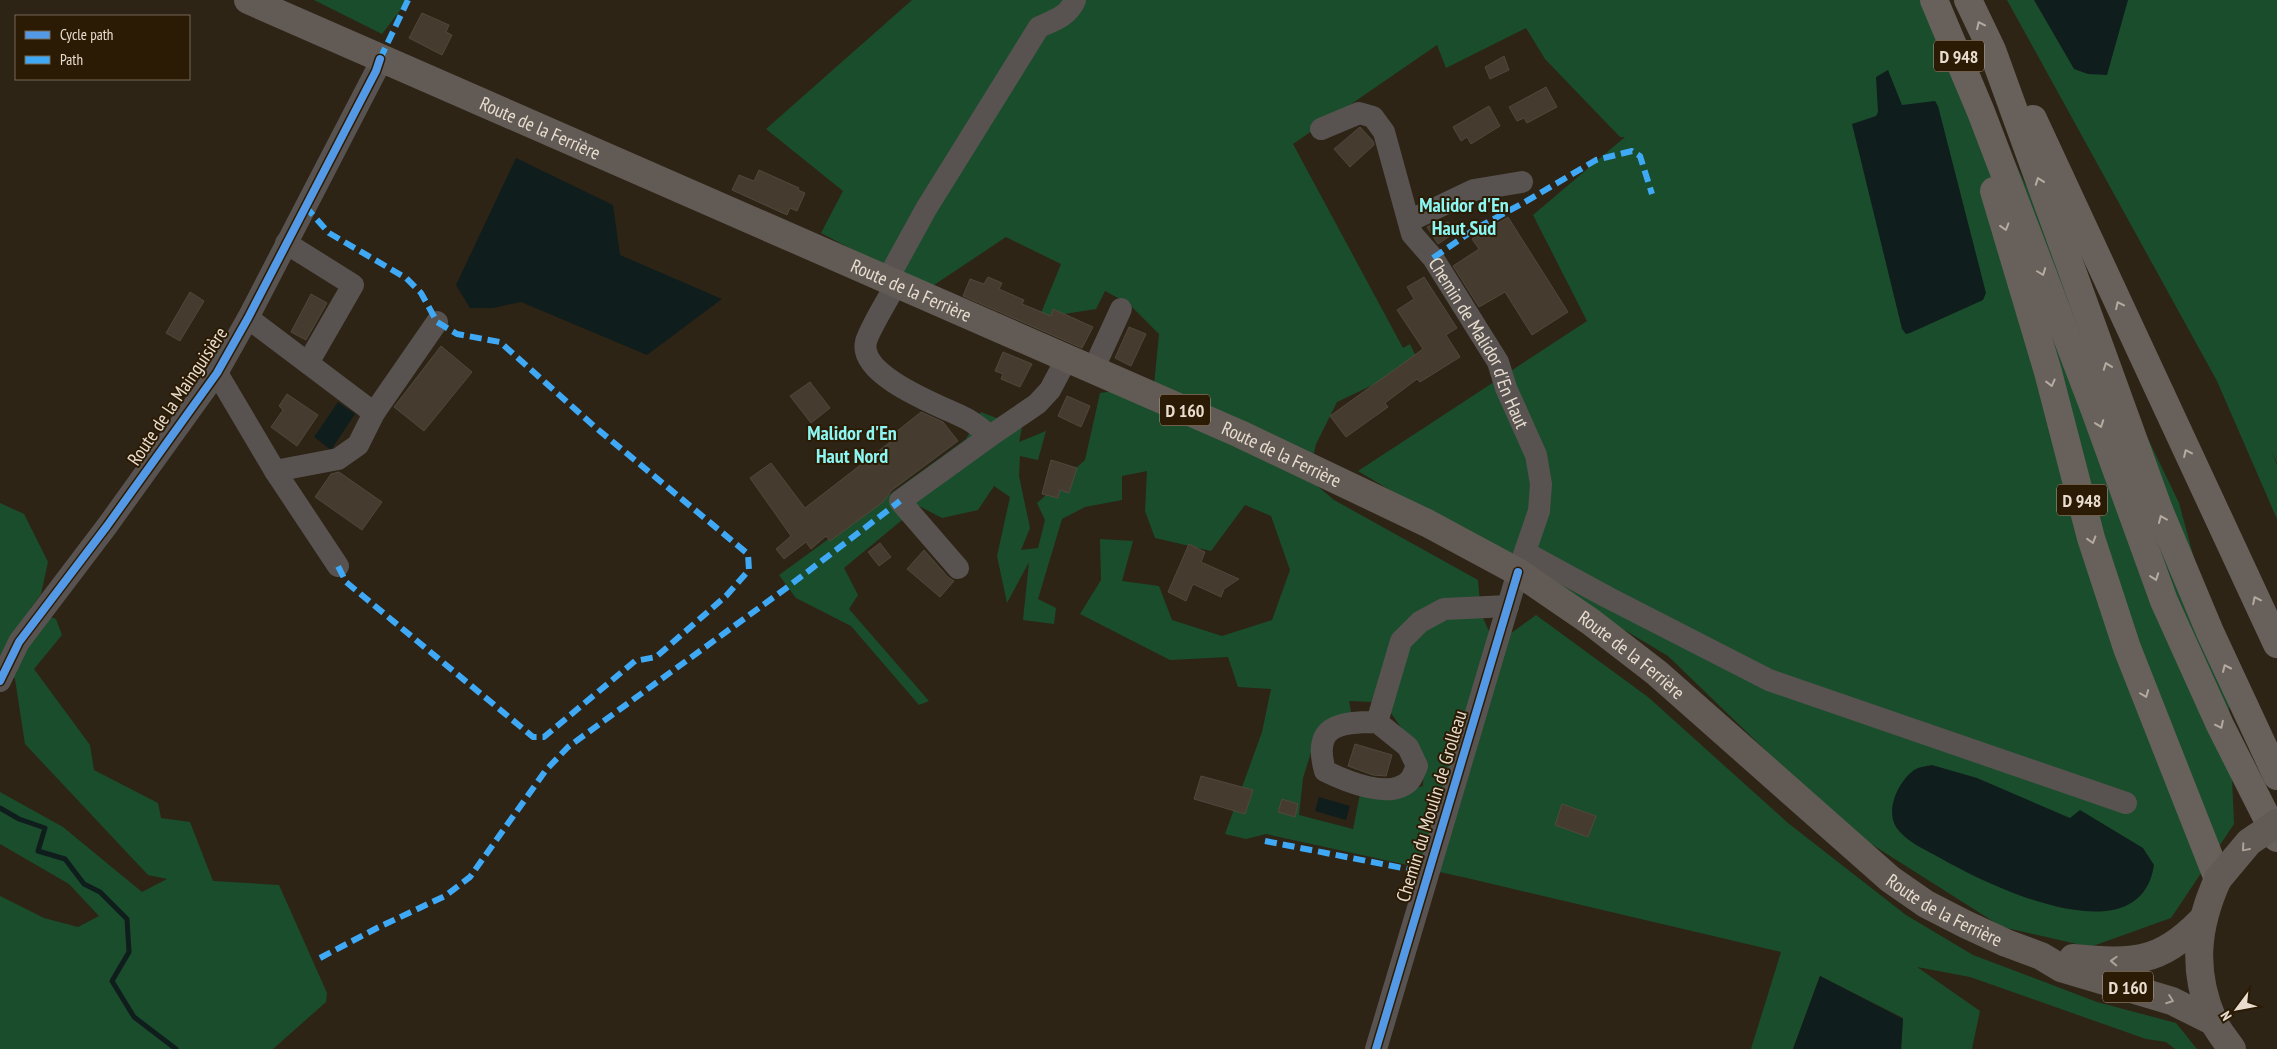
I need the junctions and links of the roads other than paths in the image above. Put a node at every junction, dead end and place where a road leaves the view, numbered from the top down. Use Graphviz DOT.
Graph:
graph roads {
  1 [pos="248,0"];
  2 [pos="1075,0"];
  3 [pos="1934,0"];
  4 [pos="1968,0"];
  5 [pos="1992,50"];
  6 [pos="380,59"];
  7 [pos="1982,112"];
  8 [pos="1321,130"];
  9 [pos="1522,182"];
  10 [pos="1408,221"];
  11 [pos="286,243"];
  12 [pos="892,282"];
  13 [pos="1122,309"];
  14 [pos="248,318"];
  15 [pos="437,322"];
  16 [pos="1067,358"];
  17 [pos="308,363"];
  18 [pos="1093,370"];
  19 [pos="217,373"];
  20 [pos="374,413"];
  21 [pos="990,436"];
  22 [pos="276,471"];
  23 [pos="1522,562"];
  24 [pos="338,566"];
  25 [pos="958,568"];
  26 [pos="1508,606"];
  27 [pos="2277,644"];
  28 [pos="0,681"];
  29 [pos="1377,722"];
  30 [pos="2277,776"];
  31 [pos="2126,803"];
  32 [pos="2277,823"];
  33 [pos="2277,838"];
  34 [pos="2218,879"];
  35 [pos="2202,920"];
  36 [pos="2042,956"];
  37 [pos="2214,1022"];
  38 [pos="1376,1049"];
  39 [pos="2232,1049"];
  1 -- 6 [label="main road, Route de la Ferrière / D 160"];
  2 -- 12 [label="street"];
  3 -- 7 [label="highway, D 948"];
  5 -- 4 [label="highway, D 948, one-way"];
  27 -- 5 [label="highway, D 948, one-way"];
  30 -- 5 [label="highway, D 948, one-way"];
  6 -- 11 [label="street, Route de la Mainguisière"];
  6 -- 12 [label="main road, Route de la Ferrière / D 160"];
  7 -- 33 [label="highway, D 948, one-way"];
  7 -- 34 [label="highway, D 948, one-way"];
  8 -- 10 [label="street, Chemin de Malidor d'En Haut"];
  9 -- 10 [label="street"];
  10 -- 23 [label="street, Chemin de Malidor d'En Haut"];
  11 -- 14 [label="street, Route de la Mainguisière"];
  11 -- 17 [label="street"];
  12 -- 16 [label="main road, Route de la Ferrière / D 160"];
  12 -- 21 [label="street"];
  13 -- 18 [label="street"];
  14 -- 17 [label="street"];
  14 -- 19 [label="street, Route de la Mainguisière"];
  15 -- 20 [label="street"];
  16 -- 18 [label="main road, Route de la Ferrière / D 160"];
  16 -- 21 [label="street"];
  17 -- 20 [label="street"];
  18 -- 23 [label="main road, Route de la Ferrière / D 160"];
  19 -- 22 [label="street"];
  19 -- 28 [label="street, Route de la Mainguisière"];
  20 -- 22 [label="street"];
  21 -- 25 [label="street"];
  22 -- 24 [label="street"];
  23 -- 26 [label="street, Chemin du Moulin de Grolleau"];
  23 -- 31 [label="street"];
  23 -- 36 [label="main road, Route de la Ferrière / D 160"];
  26 -- 29 [label="street"];
  26 -- 38 [label="street, Chemin du Moulin de Grolleau"];
  32 -- 34 [label="main road, one-way, bridge"];
  34 -- 35 [label="main road"];
  35 -- 36 [label="main road, Route de la Ferrière / D 160, one-way"];
  35 -- 37 [label="main road"];
  36 -- 37 [label="main road, Route de la Ferrière / D 160, one-way"];
  37 -- 39 [label="main road"];
}
